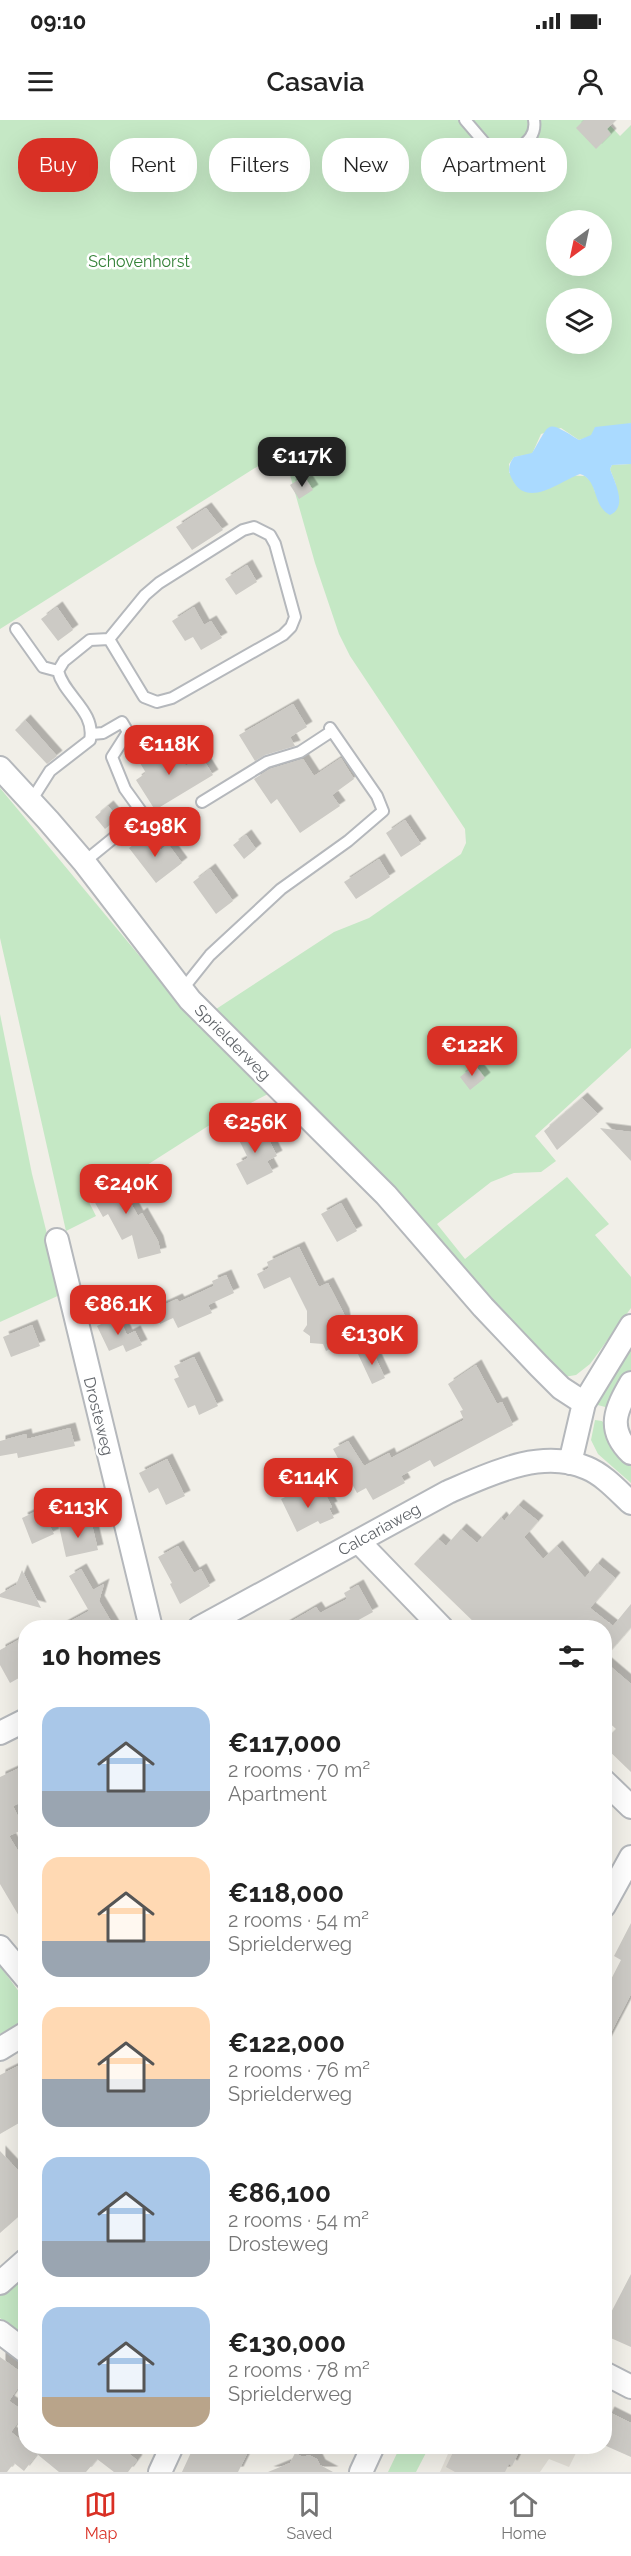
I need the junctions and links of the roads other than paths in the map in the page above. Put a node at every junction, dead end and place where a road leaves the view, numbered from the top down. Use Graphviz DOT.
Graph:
graph roads {
  1 [pos="465,120"];
  2 [pos="534,120"];
  3 [pos="16,629"];
  4 [pos="109,639"];
  5 [pos="58,670"];
  6 [pos="92,734"];
  7 [pos="0,768"];
  8 [pos="32,801"];
  9 [pos="202,802"];
  10 [pos="84,862"];
  11 [pos="182,990"];
  12 [pos="57,1240"];
  13 [pos="631,1326"];
  14 [pos="631,1383"];
  15 [pos="584,1404"];
  16 [pos="631,1453"];
  17 [pos="570,1463"];
  18 [pos="631,1503"];
  19 [pos="358,1541"];
  20 [pos="149,1620"];
  21 [pos="214,1620"];
  22 [pos="434,1620"];
  23 [pos="18,1724"];
  24 [pos="0,1733"];
  25 [pos="612,1789"];
  26 [pos="631,1807"];
  27 [pos="631,1857"];
  28 [pos="612,1891"];
  29 [pos="0,1947"];
  30 [pos="18,1968"];
  31 [pos="18,2038"];
  32 [pos="0,2049"];
  33 [pos="18,2267"];
  34 [pos="0,2283"];
  35 [pos="0,2332"];
  36 [pos="18,2346"];
  37 [pos="612,2377"];
  38 [pos="631,2386"];
  39 [pos="369,2454"];
  40 [pos="361,2472"];
  1 -- 2 [label="lane"];
  3 -- 5 [label="lane"];
  4 -- 4 [label="lane"];
  4 -- 5 [label="lane"];
  5 -- 6 [label="lane"];
  6 -- 8 [label="lane"];
  6 -- 10 [label="lane"];
  7 -- 8 [label="street, Sprielderweg"];
  8 -- 10 [label="street, Sprielderweg"];
  9 -- 11 [label="lane"];
  10 -- 11 [label="street, Sprielderweg"];
  11 -- 15 [label="street, Sprielderweg"];
  12 -- 20 [label="street, Drosteweg"];
  13 -- 15 [label="street"];
  14 -- 16 [label="street"];
  15 -- 17 [label="street"];
  17 -- 18 [label="street"];
  17 -- 19 [label="street, Calcariaweg"];
  19 -- 21 [label="street, Calcariaweg"];
  19 -- 22 [label="street"];
  23 -- 24 [label="street"];
  25 -- 26 [label="street"];
  27 -- 28 [label="street"];
  29 -- 30 [label="street"];
  31 -- 32 [label="street"];
  33 -- 34 [label="street"];
  35 -- 36 [label="street"];
  37 -- 38 [label="street"];
  39 -- 40 [label="street"];
}
